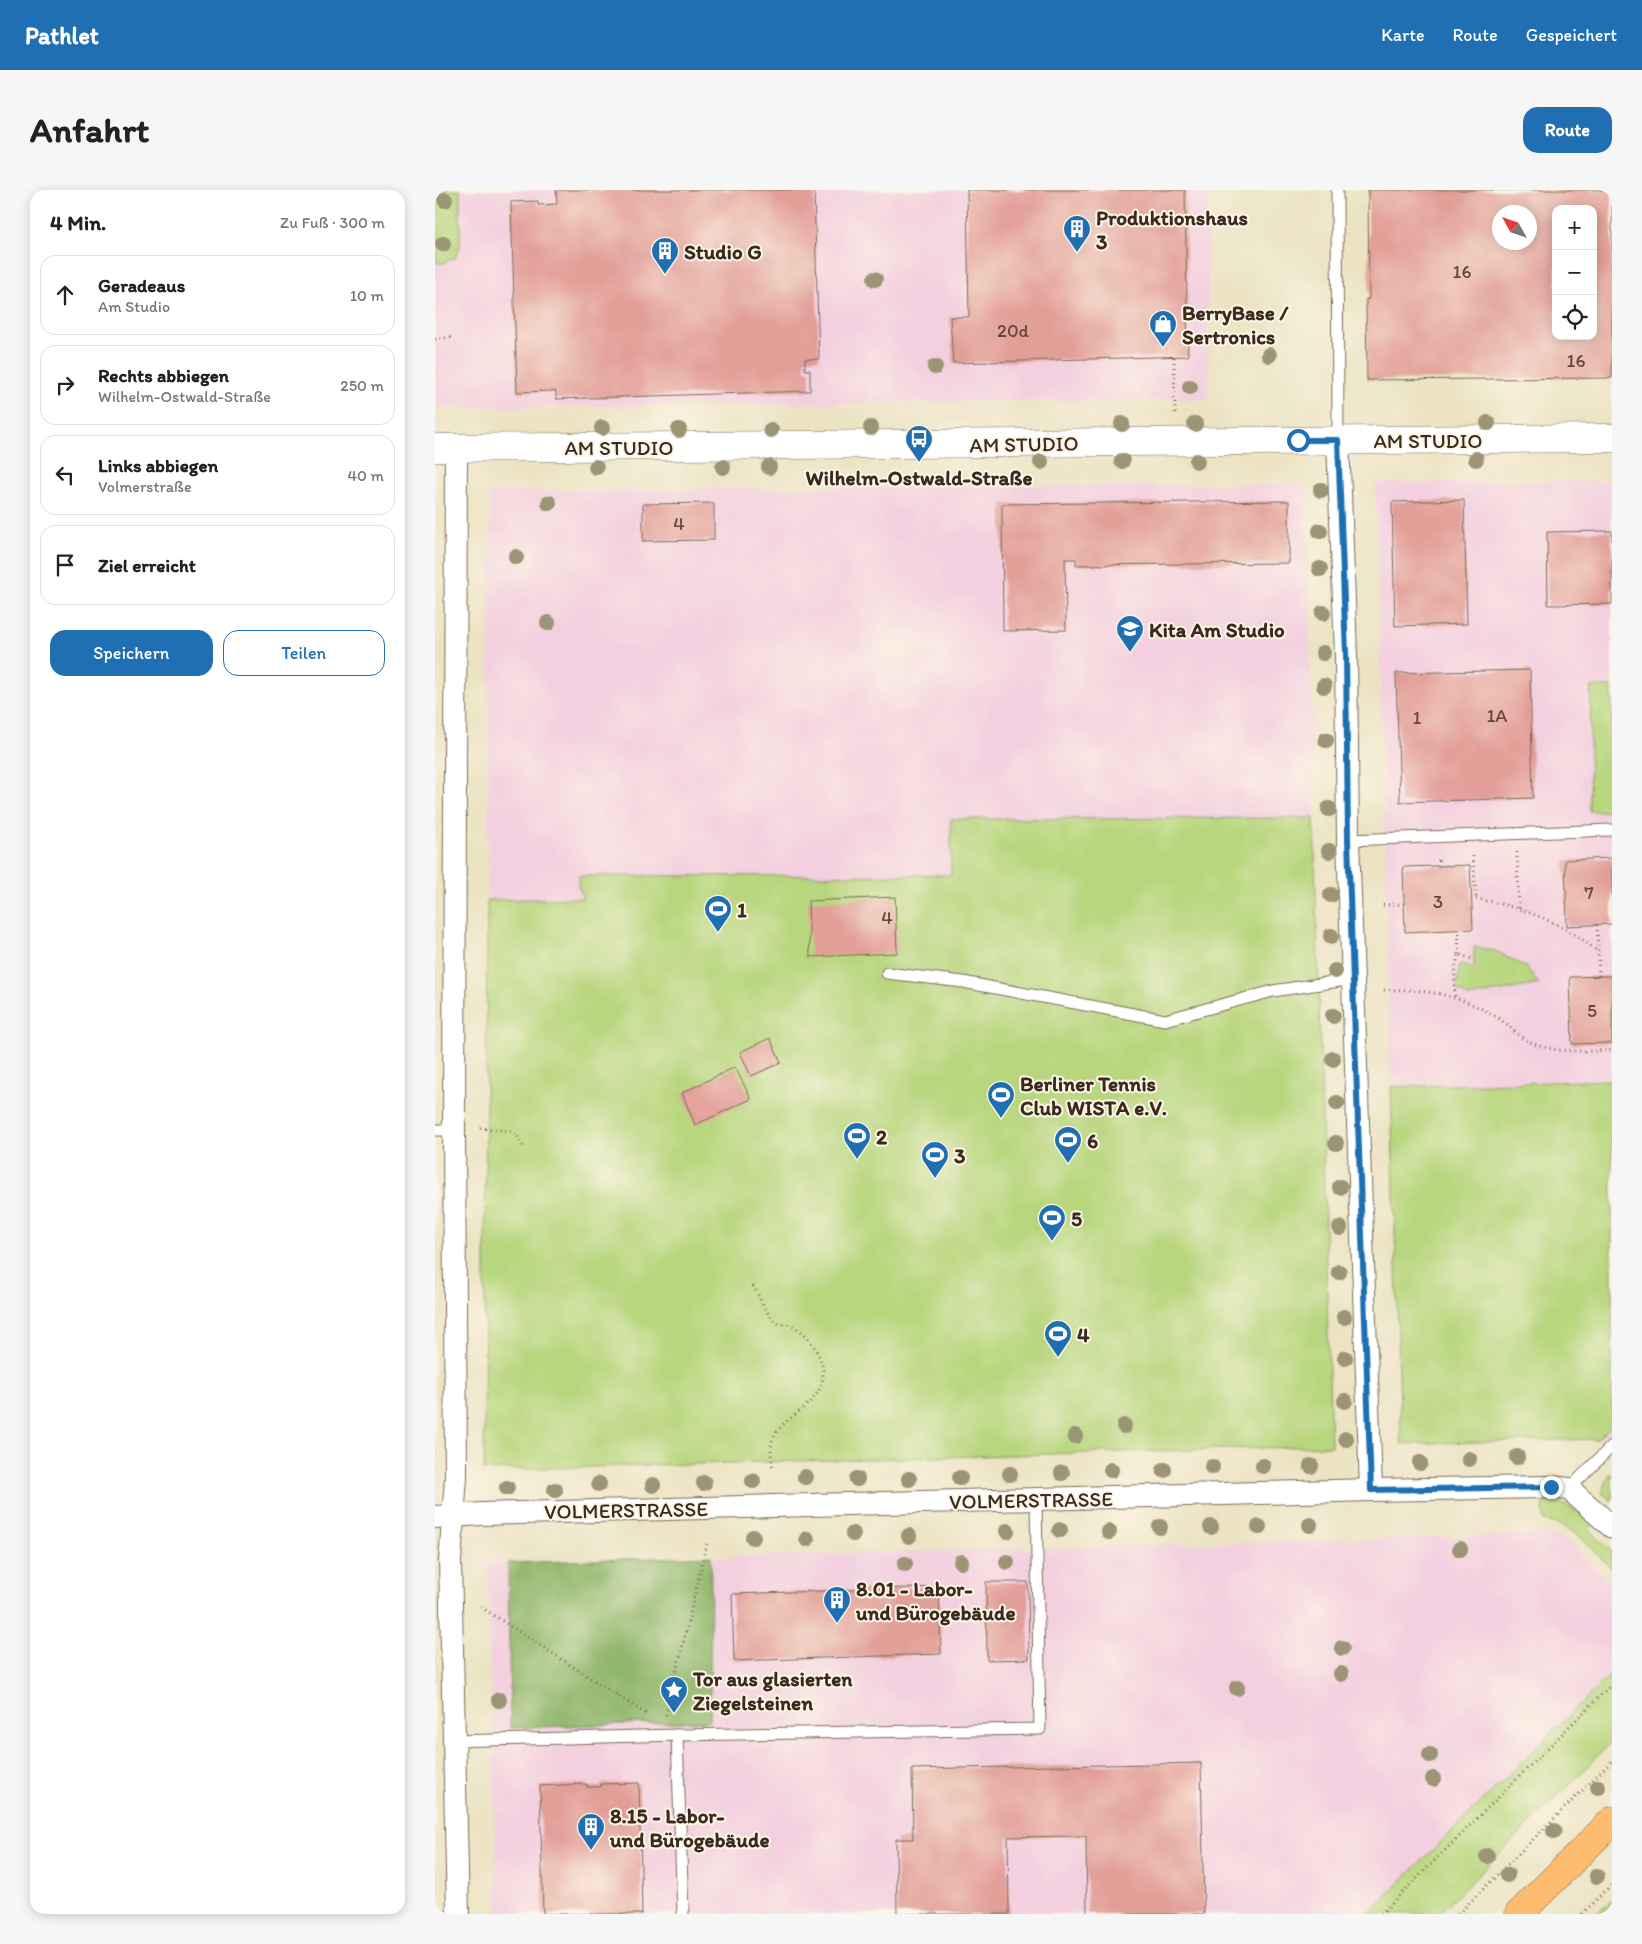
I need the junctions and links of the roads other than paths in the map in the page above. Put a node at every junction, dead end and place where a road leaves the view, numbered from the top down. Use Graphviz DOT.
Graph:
graph roads {
  1 [pos="1337,190"];
  2 [pos="1612,438"];
  3 [pos="1338,440"];
  4 [pos="445,448"];
  5 [pos="1612,830"];
  6 [pos="1348,840"];
  7 [pos="887,973"];
  8 [pos="1353,979"];
  9 [pos="445,1130"];
  10 [pos="1612,1446"];
  11 [pos="1569,1489"];
  12 [pos="1371,1490"];
  13 [pos="1036,1500"];
  14 [pos="444,1516"];
  15 [pos="1612,1526"];
  16 [pos="677,1735"];
  17 [pos="455,1741"];
  18 [pos="1612,1821"];
  19 [pos="459,1914"];
  20 [pos="683,1914"];
  21 [pos="1519,1914"];
  1 -- 3 [label="lane"];
  2 -- 3 [label="street, AM STUDIO"];
  3 -- 4 [label="street, AM STUDIO"];
  3 -- 6 [label="street"];
  4 -- 9 [label="street"];
  5 -- 6 [label="lane"];
  6 -- 8 [label="street"];
  7 -- 8 [label="lane"];
  8 -- 12 [label="street"];
  9 -- 14 [label="street"];
  10 -- 11 [label="lane"];
  11 -- 12 [label="street, VOLMERSTRASSE"];
  11 -- 15 [label="street"];
  12 -- 13 [label="street, VOLMERSTRASSE"];
  13 -- 14 [label="street, VOLMERSTRASSE"];
  13 -- 16 [label="lane"];
  14 -- 17 [label="street"];
  16 -- 17 [label="lane"];
  16 -- 20 [label="lane"];
  17 -- 19 [label="street"];
  18 -- 21 [label="main road"];
}
